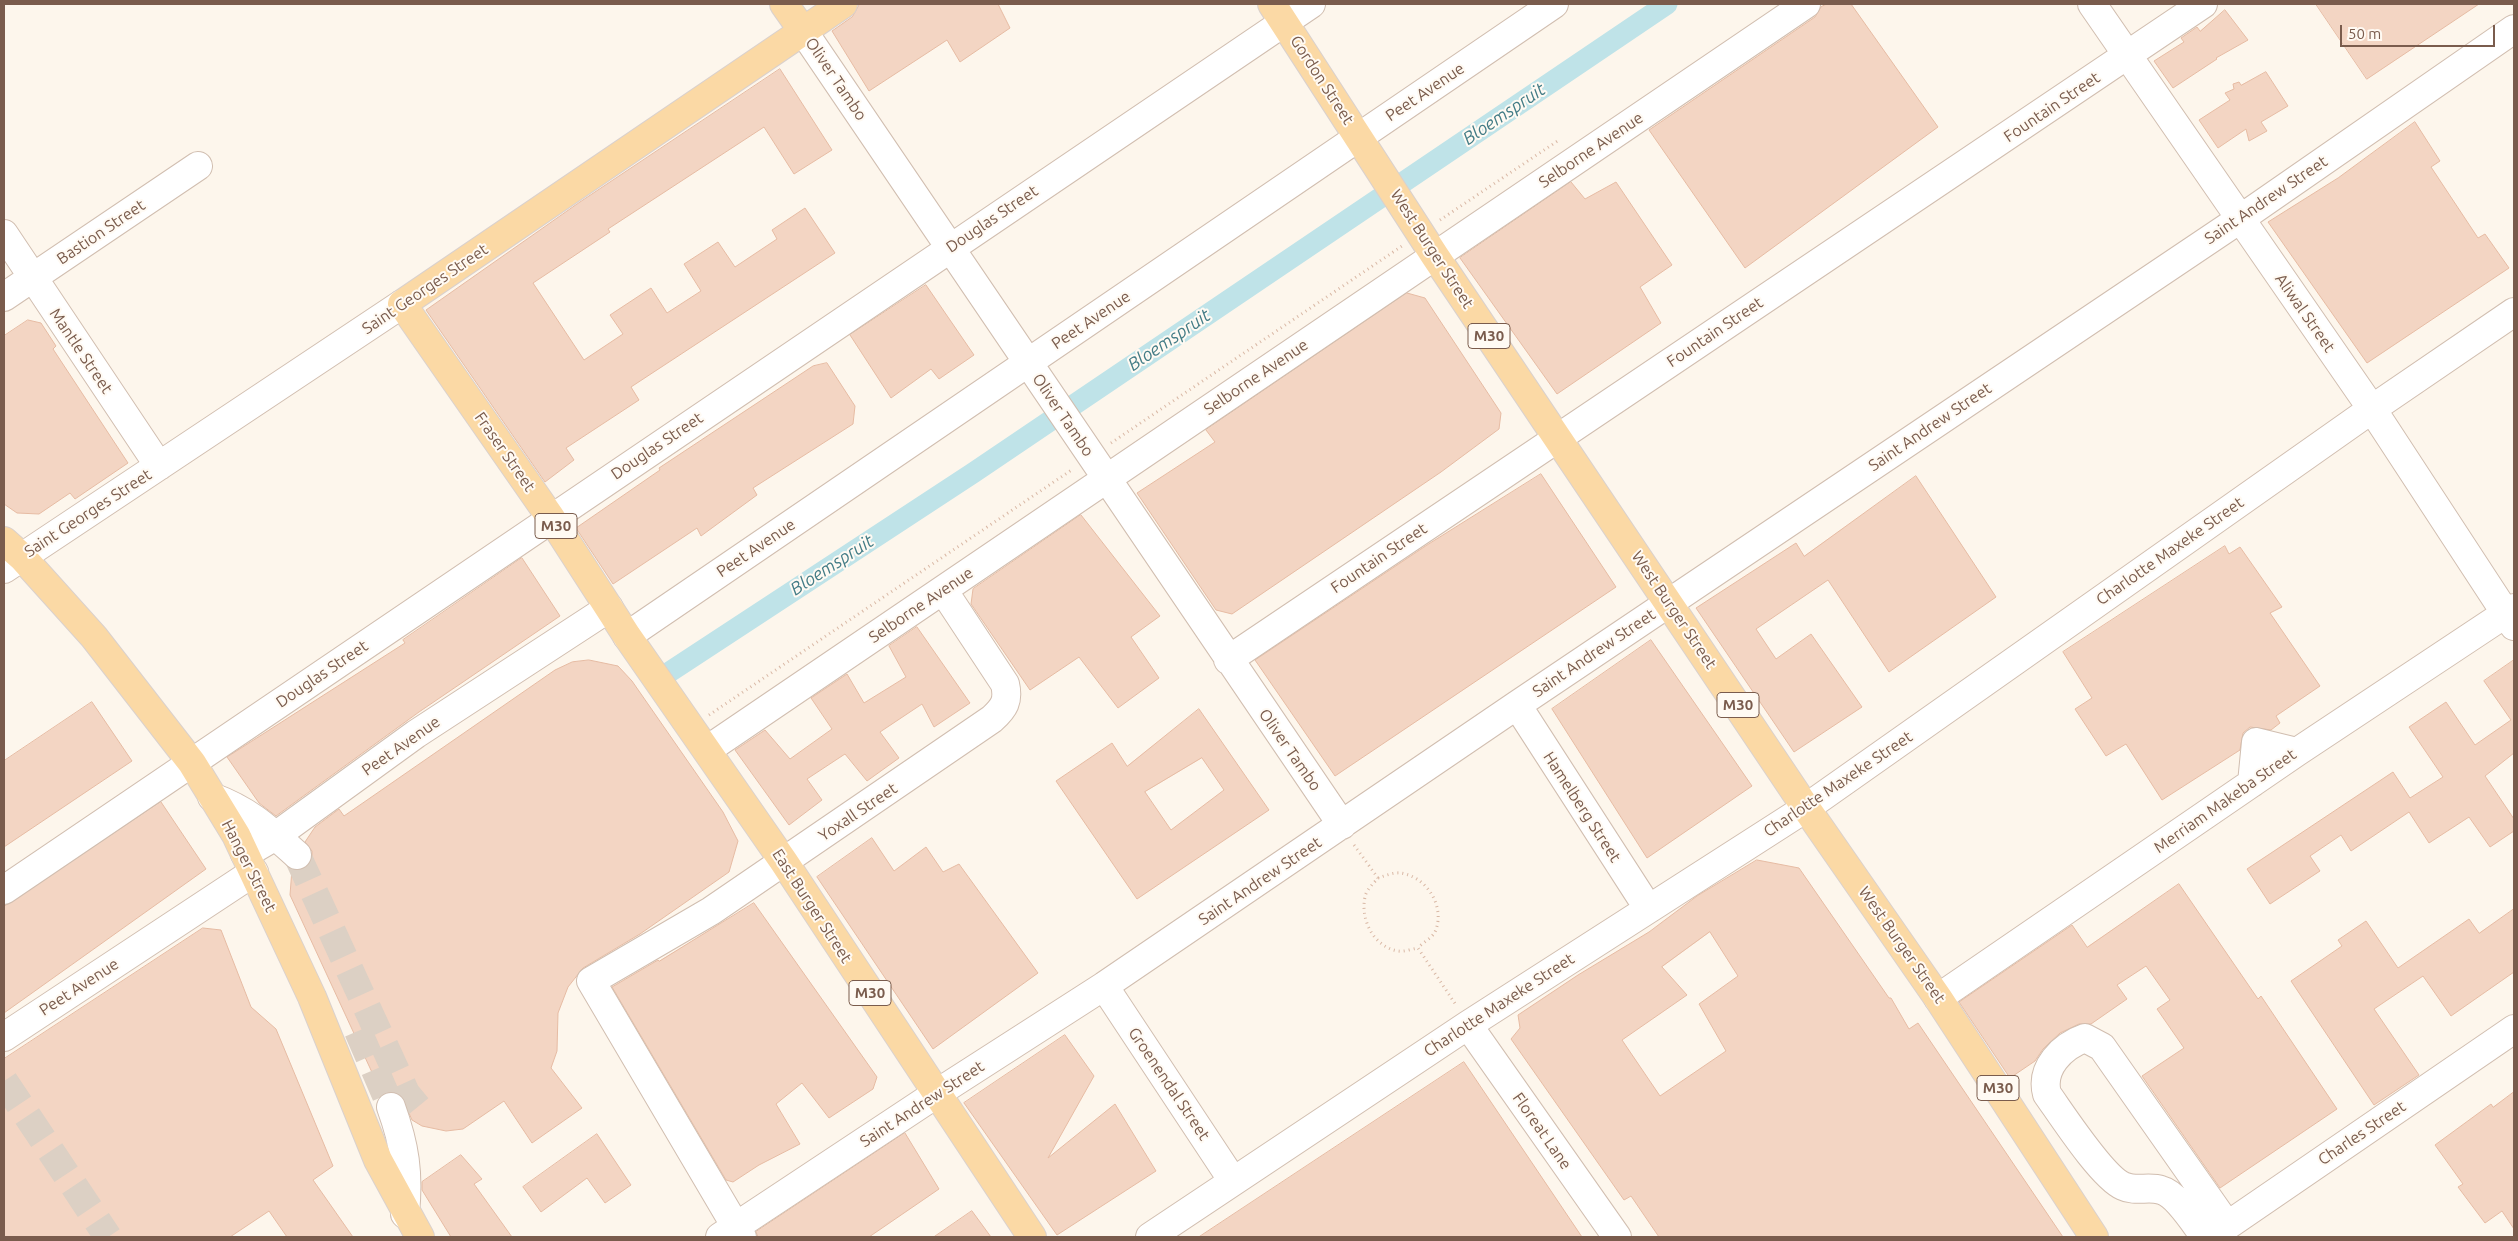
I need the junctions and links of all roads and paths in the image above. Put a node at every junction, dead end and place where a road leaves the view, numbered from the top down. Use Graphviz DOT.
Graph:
graph roads {
  1 [pos="784,4"];
  2 [pos="843,4"];
  3 [pos="1311,4"];
  4 [pos="1554,4"];
  5 [pos="1806,4"];
  6 [pos="2092,4"];
  7 [pos="2203,4"];
  8 [pos="1278,13"];
  9 [pos="2514,29"];
  10 [pos="803,31"];
  11 [pos="2127,56"];
  12 [pos="1563,138"];
  13 [pos="1366,146"];
  14 [pos="198,166"];
  15 [pos="2240,219"];
  16 [pos="4,234"];
  17 [pos="1429,244"];
  18 [pos="950,247"];
  19 [pos="32,278"];
  20 [pos="4,297"];
  21 [pos="402,304"];
  22 [pos="2514,312"];
  23 [pos="1033,371"];
  24 [pos="2372,409"];
  25 [pos="1557,438"];
  26 [pos="1091,457"];
  27 [pos="160,466"];
  28 [pos="1106,480"];
  29 [pos="551,518"];
  30 [pos="10,556"];
  31 [pos="943,590"];
  32 [pos="1670,602"];
  33 [pos="609,608"];
  34 [pos="2512,616"];
  35 [pos="627,636"];
  36 [pos="1228,660"];
  37 [pos="1517,705"];
  38 [pos="690,727"];
  39 [pos="707,750"];
  40 [pos="192,764"];
  41 [pos="212,797"];
  42 [pos="1806,808"];
  43 [pos="1342,825"];
  44 [pos="274,837"];
  45 [pos="297,855"];
  46 [pos="784,862"];
  47 [pos="250,863"];
  48 [pos="1378,878"];
  49 [pos="4,890"];
  50 [pos="1648,908"];
  51 [pos="1418,948"];
  52 [pos="1104,986"];
  53 [pos="1938,998"];
  54 [pos="1468,1025"];
  55 [pos="2514,1029"];
  56 [pos="4,1036"];
  57 [pos="936,1094"];
  58 [pos="391,1107"];
  59 [pos="1233,1181"];
  60 [pos="2198,1185"];
  61 [pos="2176,1201"];
  62 [pos="406,1214"];
  63 [pos="2214,1233"];
  64 [pos="732,1234"];
  65 [pos="420,1237"];
  66 [pos="1032,1237"];
  67 [pos="1150,1237"];
  68 [pos="1617,1237"];
  69 [pos="2094,1237"];
  1 -- 10 [label="main road, Oliver Tambo"];
  2 -- 10 [label="main road, Saint Georges Street"];
  3 -- 8 [label="street, Douglas Street"];
  4 -- 13 [label="street, Peet Avenue"];
  5 -- 17 [label="street, Selborne Avenue"];
  6 -- 11 [label="street, Aliwal Street"];
  7 -- 11 [label="street, Fountain Street"];
  8 -- 13 [label="main road, Gordon Street / M30"];
  8 -- 18 [label="street, Douglas Street"];
  9 -- 15 [label="street, Saint Andrew Street"];
  10 -- 18 [label="street, Oliver Tambo"];
  10 -- 21 [label="main road, Saint Georges Street"];
  11 -- 15 [label="street, Aliwal Street"];
  11 -- 25 [label="street, Fountain Street"];
  12 -- 17 [label="path"];
  13 -- 17 [label="main road, West Burger Street / M30"];
  13 -- 23 [label="street, Peet Avenue"];
  14 -- 19 [label="street, Bastion Street"];
  15 -- 24 [label="street, Aliwal Street"];
  15 -- 32 [label="street, Saint Andrew Street"];
  16 -- 19 [label="street, Mantle Street"];
  17 -- 25 [label="main road, West Burger Street / M30"];
  17 -- 26 [label="path"];
  17 -- 28 [label="street, Selborne Avenue"];
  18 -- 23 [label="street, Oliver Tambo"];
  18 -- 29 [label="street, Douglas Street"];
  19 -- 20 [label="street, Bastion Street"];
  19 -- 27 [label="street, Mantle Street"];
  21 -- 27 [label="street, Saint Georges Street"];
  21 -- 29 [label="main road, Fraser Street / M30"];
  22 -- 24 [label="street, Charlotte Maxeke Street"];
  23 -- 26 [label="street, Oliver Tambo"];
  23 -- 35 [label="street, Peet Avenue"];
  24 -- 34 [label="street, Aliwal Street"];
  24 -- 42 [label="street, Charlotte Maxeke Street"];
  25 -- 32 [label="main road, West Burger Street / M30"];
  25 -- 36 [label="street, Fountain Street"];
  26 -- 28 [label="street, Oliver Tambo"];
  26 -- 38 [label="path"];
  27 -- 30 [label="street, Saint Georges Street"];
  28 -- 31 [label="street, Selborne Avenue"];
  28 -- 36 [label="street, Oliver Tambo"];
  29 -- 33 [label="main road, Fraser Street / M30"];
  29 -- 40 [label="street, Douglas Street"];
  30 -- 40 [label="main road, Hanger Street"];
  31 -- 39 [label="street, Selborne Avenue"];
  31 -- 46 [label="street, Yoxall Street"];
  32 -- 37 [label="street, Saint Andrew Street"];
  32 -- 42 [label="main road, West Burger Street / M30"];
  33 -- 35 [label="main road, Fraser Street / M30"];
  33 -- 44 [label="street, Peet Avenue"];
  34 -- 53 [label="street, Merriam Makeba Street"];
  35 -- 38 [label="main road, Fraser Street / M30"];
  36 -- 43 [label="street, Oliver Tambo"];
  37 -- 43 [label="street, Saint Andrew Street"];
  37 -- 50 [label="street, Hamelberg Street"];
  38 -- 39 [label="main road, Fraser Street / M30"];
  39 -- 46 [label="main road, East Burger Street / M30"];
  40 -- 41 [label="main road, Hanger Street"];
  40 -- 49 [label="street, Douglas Street"];
  41 -- 44 [label="street"];
  41 -- 47 [label="main road, Hanger Street"];
  42 -- 50 [label="street, Charlotte Maxeke Street"];
  42 -- 53 [label="main road, West Burger Street / M30"];
  43 -- 48 [label="path"];
  43 -- 52 [label="street, Saint Andrew Street"];
  44 -- 45 [label="street"];
  44 -- 47 [label="street, Peet Avenue"];
  46 -- 57 [label="main road, East Burger Street / M30"];
  46 -- 64 [label="street, Yoxall Street"];
  47 -- 56 [label="street, Peet Avenue"];
  47 -- 62 [label="main road, Hanger Street"];
  48 -- 51 [label="path"];
  48 -- 51 [label="path"];
  50 -- 54 [label="street, Charlotte Maxeke Street"];
  51 -- 54 [label="path"];
  52 -- 57 [label="street, Saint Andrew Street"];
  52 -- 59 [label="street, Groenendal Street"];
  53 -- 69 [label="main road, West Burger Street / M30"];
  54 -- 59 [label="street, Charlotte Maxeke Street"];
  54 -- 68 [label="street, Floreat Lane"];
  55 -- 63 [label="street, Charles Street"];
  57 -- 64 [label="street, Saint Andrew Street"];
  57 -- 66 [label="main road, East Burger Street / M30"];
  58 -- 62 [label="street"];
  59 -- 67 [label="street, Charlotte Maxeke Street"];
  60 -- 61 [label="street"];
  60 -- 61 [label="street"];
  60 -- 63 [label="street"];
  61 -- 63 [label="street"];
  62 -- 65 [label="main road, Hanger Street"];
}
